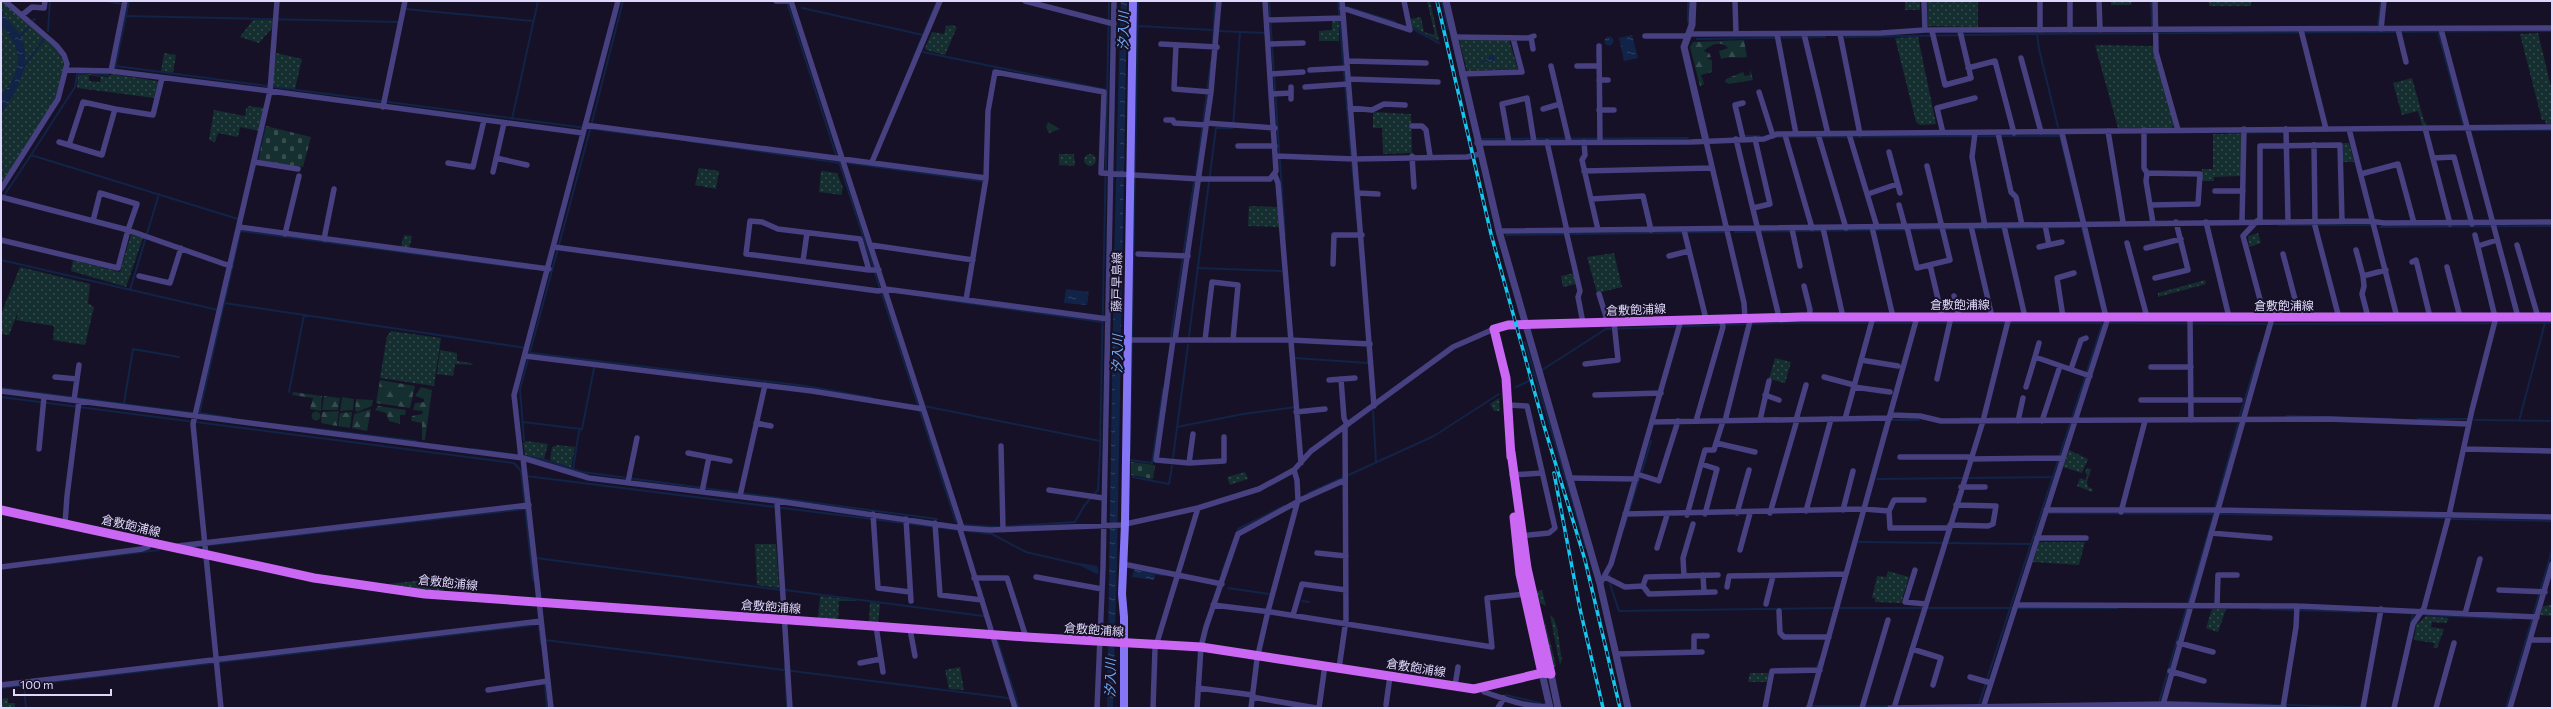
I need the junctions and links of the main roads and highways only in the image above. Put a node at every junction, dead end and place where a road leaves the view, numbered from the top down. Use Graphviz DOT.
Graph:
graph roads {
  1 [pos="1133,1"];
  2 [pos="2552,317"];
  3 [pos="1513,475"];
  4 [pos="1,510"];
  5 [pos="1519,536"];
  6 [pos="1529,594"];
  7 [pos="1538,613"];
  8 [pos="1122,643"];
  9 [pos="1538,651"];
  10 [pos="1547,674"];
  11 [pos="1124,708"];
  1 -- 8 [label="main road, 藤戸早島線"];
  2 -- 3 [label="main road, 倉敷飽浦線"];
  3 -- 5 [label="main road"];
  3 -- 5 [label="main road"];
  4 -- 8 [label="main road, 倉敷飽浦線"];
  5 -- 6 [label="main road"];
  5 -- 6 [label="main road"];
  6 -- 7 [label="main road"];
  6 -- 9 [label="main road"];
  7 -- 9 [label="main road"];
  7 -- 10 [label="main road"];
  8 -- 10 [label="main road, 倉敷飽浦線"];
  8 -- 11 [label="main road, 藤戸早島線"];
  9 -- 10 [label="main road"];
}
